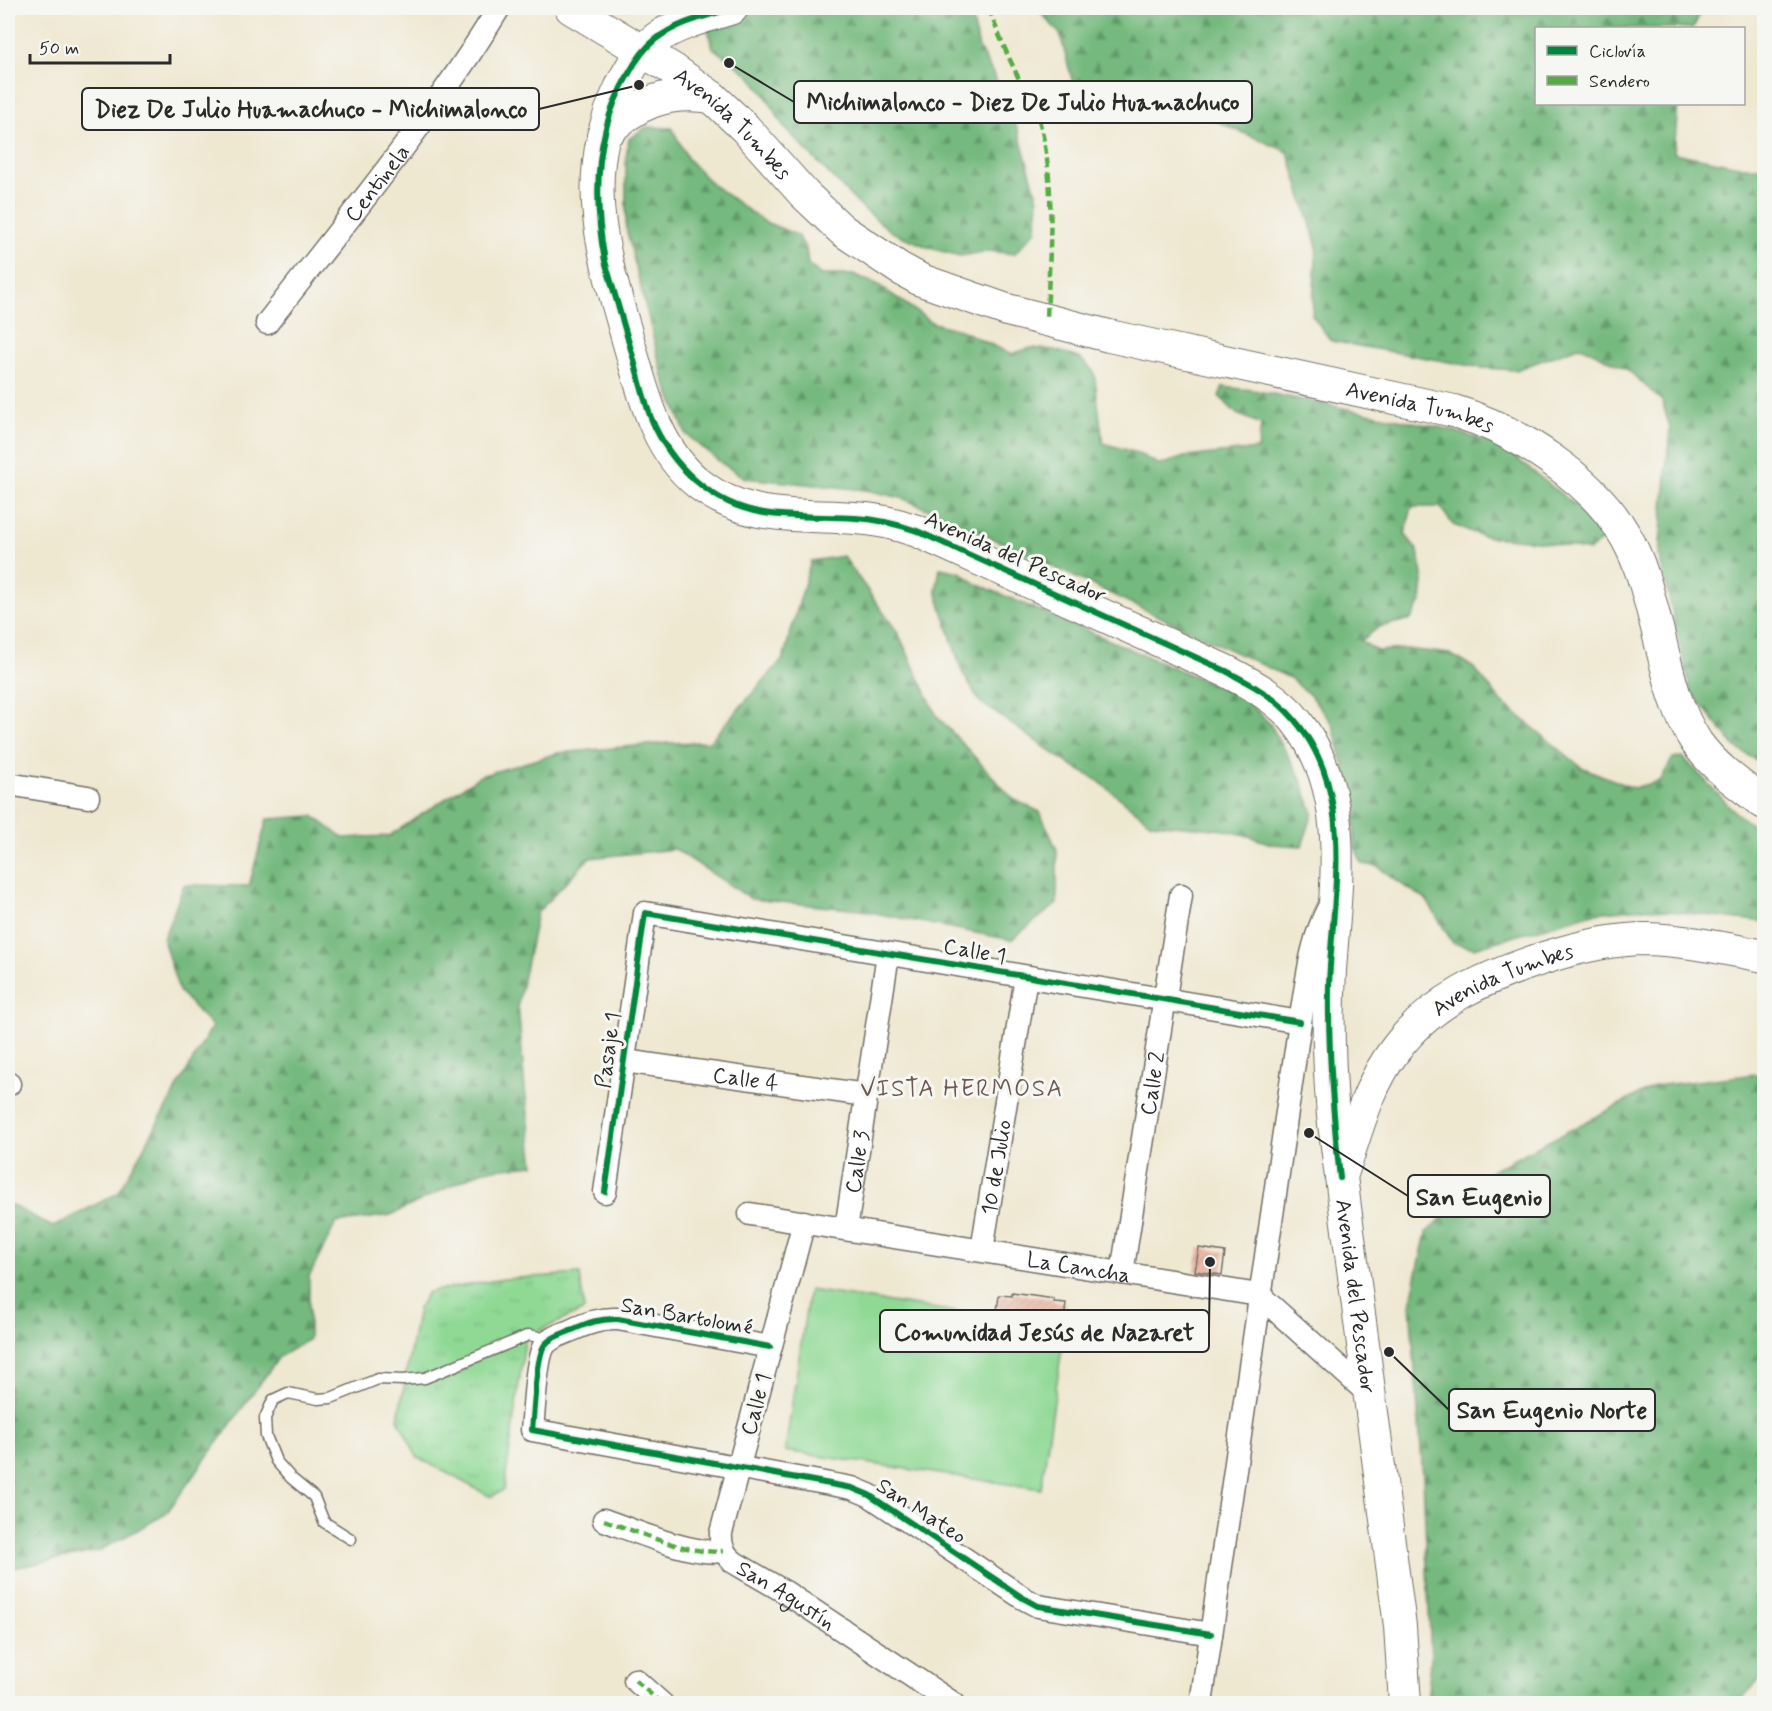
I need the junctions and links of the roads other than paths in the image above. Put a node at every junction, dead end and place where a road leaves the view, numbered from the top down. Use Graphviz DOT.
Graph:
graph roads {
  1 [pos="499,8"];
  2 [pos="571,8"];
  3 [pos="605,8"];
  4 [pos="732,8"];
  5 [pos="649,46"];
  6 [pos="712,97"];
  7 [pos="603,136"];
  8 [pos="881,255"];
  9 [pos="267,323"];
  10 [pos="8,784"];
  11 [pos="88,796"];
  12 [pos="1764,803"];
  13 [pos="1181,895"];
  14 [pos="1335,895"];
  15 [pos="645,913"];
  16 [pos="888,954"];
  17 [pos="1764,956"];
  18 [pos="1026,977"];
  19 [pos="1164,1001"];
  20 [pos="1299,1022"];
  21 [pos="624,1060"];
  22 [pos="866,1095"];
  23 [pos="1340,1178"];
  24 [pos="605,1192"];
  25 [pos="750,1214"];
  26 [pos="804,1222"];
  27 [pos="846,1229"];
  28 [pos="982,1250"];
  29 [pos="1122,1273"];
  30 [pos="1259,1295"];
  31 [pos="548,1342"];
  32 [pos="770,1347"];
  33 [pos="1371,1396"];
  34 [pos="738,1466"];
  35 [pos="604,1520"];
  36 [pos="351,1539"];
  37 [pos="723,1551"];
  38 [pos="1211,1634"];
  39 [pos="635,1680"];
  40 [pos="926,1696"];
  41 [pos="662,1704"];
  42 [pos="954,1704"];
  43 [pos="1201,1704"];
  44 [pos="1405,1704"];
  1 -- 9 [label="street, Centinela"];
  2 -- 5 [label="main road, Avenida Tumbes"];
  3 -- 5 [label="main road, Avenida Tumbes"];
  4 -- 5 [label="main road"];
  5 -- 6 [label="main road, Avenida Tumbes"];
  5 -- 7 [label="main road, Avenida del Pescador"];
  5 -- 8 [label="main road, Avenida Tumbes"];
  6 -- 7 [label="main road"];
  6 -- 8 [label="main road, Avenida Tumbes"];
  7 -- 14 [label="main road, Avenida del Pescador"];
  8 -- 12 [label="main road, Avenida Tumbes"];
  10 -- 11 [label="street"];
  13 -- 19 [label="street, Calle 2"];
  14 -- 20 [label="street"];
  14 -- 23 [label="main road, Avenida del Pescador"];
  15 -- 16 [label="street, Calle 1"];
  15 -- 21 [label="street, Pasaje 1"];
  16 -- 18 [label="street, Calle 1"];
  16 -- 22 [label="street, Calle 3"];
  17 -- 23 [label="main road, Avenida Tumbes"];
  18 -- 19 [label="street, Calle 1"];
  18 -- 28 [label="street, 10 de Julio"];
  19 -- 20 [label="street, Calle 1"];
  19 -- 29 [label="street, Calle 2"];
  20 -- 30 [label="street"];
  21 -- 22 [label="street, Calle 4"];
  21 -- 24 [label="street, Pasaje 1"];
  22 -- 27 [label="street, Calle 3"];
  23 -- 33 [label="main road, Avenida del Pescador"];
  25 -- 26 [label="street, La Cancha"];
  26 -- 27 [label="street, La Cancha"];
  26 -- 32 [label="street, Calle 1"];
  27 -- 28 [label="street, La Cancha"];
  28 -- 29 [label="street, La Cancha"];
  29 -- 30 [label="street, La Cancha"];
  30 -- 33 [label="street"];
  30 -- 38 [label="street"];
  31 -- 32 [label="street, San Bartolomé"];
  31 -- 34 [label="street, San Mateo"];
  31 -- 36 [label="lane"];
  32 -- 34 [label="street, Calle 1"];
  33 -- 44 [label="main road, Avenida del Pescador"];
  34 -- 37 [label="street, Calle 1"];
  34 -- 38 [label="street, San Mateo"];
  35 -- 37 [label="street, San Agustín"];
  37 -- 40 [label="street, San Agustín"];
  38 -- 43 [label="street"];
  39 -- 41 [label="street"];
  40 -- 42 [label="street, San Agustín"];
}
